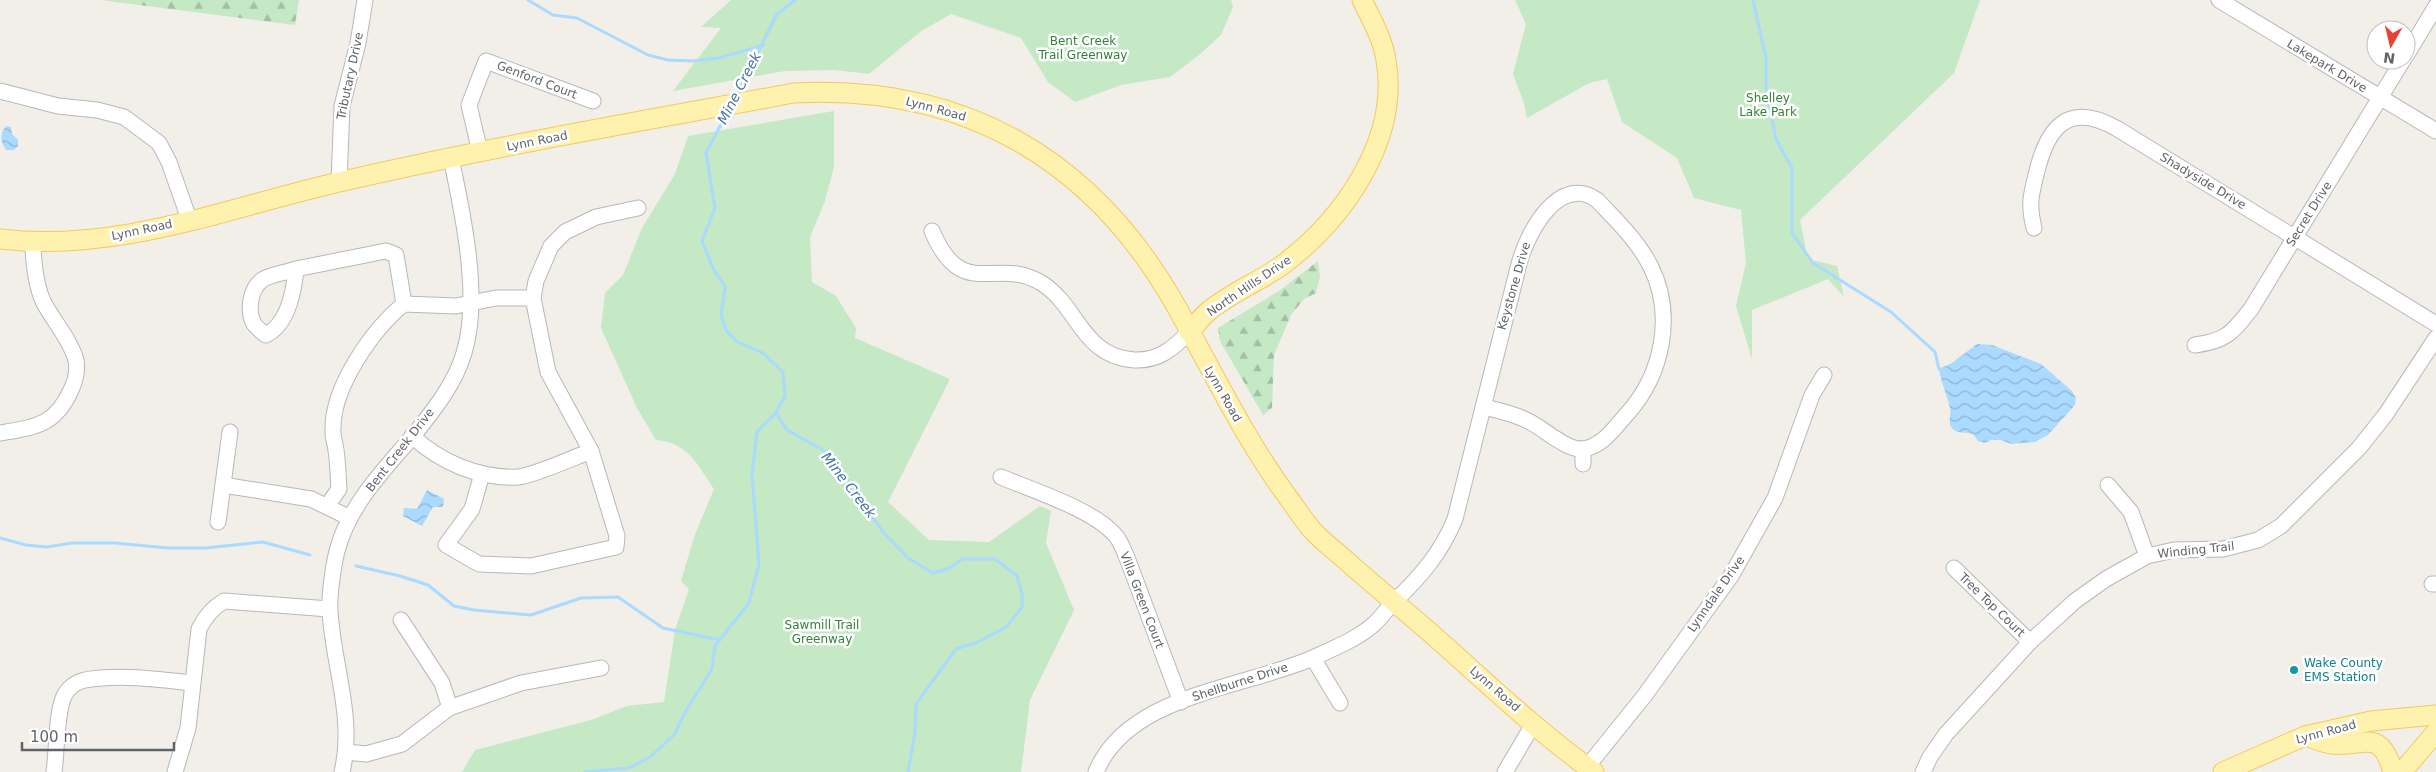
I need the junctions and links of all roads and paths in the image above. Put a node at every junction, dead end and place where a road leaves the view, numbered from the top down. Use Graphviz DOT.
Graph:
graph roads {
  1 [pos="365,0"];
  2 [pos="1362,0"];
  3 [pos="2219,0"];
  4 [pos="2240,5"];
  5 [pos="2436,6"];
  6 [pos="2416,39"];
  7 [pos="2397,70"];
  8 [pos="0,91"];
  9 [pos="2381,98"];
  10 [pos="593,101"];
  11 [pos="2436,131"];
  12 [pos="480,152"];
  13 [pos="451,158"];
  14 [pos="339,182"];
  15 [pos="638,208"];
  16 [pos="190,219"];
  17 [pos="2034,228"];
  18 [pos="932,231"];
  19 [pos="2295,236"];
  20 [pos="0,239"];
  21 [pos="33,243"];
  22 [pos="296,270"];
  23 [pos="533,298"];
  24 [pos="471,303"];
  25 [pos="404,304"];
  26 [pos="2436,324"];
  27 [pos="1189,332"];
  28 [pos="2436,338"];
  29 [pos="2195,344"];
  30 [pos="1824,375"];
  31 [pos="1484,407"];
  32 [pos="230,432"];
  33 [pos="0,433"];
  34 [pos="412,436"];
  35 [pos="1583,449"];
  36 [pos="591,451"];
  37 [pos="1583,464"];
  38 [pos="482,474"];
  39 [pos="1001,477"];
  40 [pos="223,485"];
  41 [pos="2108,485"];
  42 [pos="327,506"];
  43 [pos="350,518"];
  44 [pos="218,522"];
  45 [pos="2147,556"];
  46 [pos="1954,568"];
  47 [pos="1394,602"];
  48 [pos="329,609"];
  49 [pos="401,620"];
  50 [pos="2030,642"];
  51 [pos="1313,658"];
  52 [pos="601,668"];
  53 [pos="192,683"];
  54 [pos="1181,702"];
  55 [pos="1340,703"];
  56 [pos="450,708"];
  57 [pos="2436,715"];
  58 [pos="1534,723"];
  59 [pos="2436,732"];
  60 [pos="2305,736"];
  61 [pos="346,752"];
  62 [pos="1591,770"];
  63 [pos="54,772"];
  64 [pos="175,772"];
  65 [pos="342,772"];
  66 [pos="1096,772"];
  67 [pos="1504,772"];
  68 [pos="1923,772"];
  69 [pos="2223,772"];
  70 [pos="2394,772"];
  71 [pos="2402,772"];
  1 -- 14 [label="street, Tributary Drive"];
  2 -- 27 [label="main road, North Hills Drive"];
  3 -- 4 [label="street, Lakepark Drive"];
  4 -- 9 [label="street, Lakepark Drive"];
  5 -- 6 [label="street"];
  7 -- 9 [label="street, Secret Drive"];
  8 -- 16 [label="street"];
  9 -- 11 [label="street, Lakepark Drive"];
  9 -- 19 [label="street, Secret Drive"];
  10 -- 12 [label="street, Genford Court"];
  12 -- 13 [label="main road, Lynn Road"];
  12 -- 27 [label="main road, Lynn Road"];
  13 -- 14 [label="main road, Lynn Road"];
  13 -- 24 [label="street, Bent Creek Drive"];
  14 -- 16 [label="main road, Lynn Road"];
  15 -- 23 [label="street"];
  16 -- 21 [label="main road, Lynn Road"];
  17 -- 19 [label="street, Shadyside Drive"];
  18 -- 27 [label="street"];
  19 -- 26 [label="street, Shadyside Drive"];
  19 -- 29 [label="street, Secret Drive"];
  20 -- 21 [label="main road, Lynn Road"];
  21 -- 33 [label="street"];
  22 -- 25 [label="street"];
  23 -- 24 [label="street"];
  23 -- 36 [label="street"];
  24 -- 25 [label="street"];
  24 -- 34 [label="street, Bent Creek Drive"];
  25 -- 42 [label="street"];
  27 -- 47 [label="main road, Lynn Road"];
  28 -- 45 [label="street, Winding Trail"];
  30 -- 62 [label="street, Lynndale Drive"];
  31 -- 35 [label="street"];
  31 -- 35 [label="street, Keystone Drive"];
  31 -- 47 [label="street, Keystone Drive"];
  32 -- 40 [label="street"];
  34 -- 38 [label="street"];
  34 -- 43 [label="street, Bent Creek Drive"];
  35 -- 37 [label="street"];
  36 -- 38 [label="street"];
  36 -- 38 [label="street"];
  39 -- 54 [label="street, Villa Green Court"];
  40 -- 42 [label="street"];
  40 -- 44 [label="street"];
  41 -- 45 [label="street"];
  42 -- 43 [label="street"];
  43 -- 48 [label="street, Bent Creek Drive"];
  45 -- 50 [label="street, Winding Trail"];
  46 -- 50 [label="street, Tree Top Court"];
  47 -- 51 [label="street, Shellburne Drive"];
  47 -- 58 [label="main road, Lynn Road"];
  48 -- 53 [label="street"];
  48 -- 61 [label="street, Bent Creek Drive"];
  49 -- 56 [label="street"];
  50 -- 68 [label="street, Winding Trail"];
  51 -- 54 [label="street, Shellburne Drive"];
  51 -- 55 [label="street"];
  52 -- 56 [label="street"];
  53 -- 63 [label="street"];
  53 -- 64 [label="street"];
  54 -- 66 [label="street, Shellburne Drive"];
  56 -- 61 [label="street"];
  57 -- 60 [label="main road, Lynn Road"];
  58 -- 62 [label="main road, Lynn Road"];
  58 -- 67 [label="street"];
  59 -- 71 [label="main road"];
  60 -- 69 [label="main road, Lynn Road"];
  60 -- 70 [label="main road"];
  61 -- 65 [label="street, Bent Creek Drive"];
}
